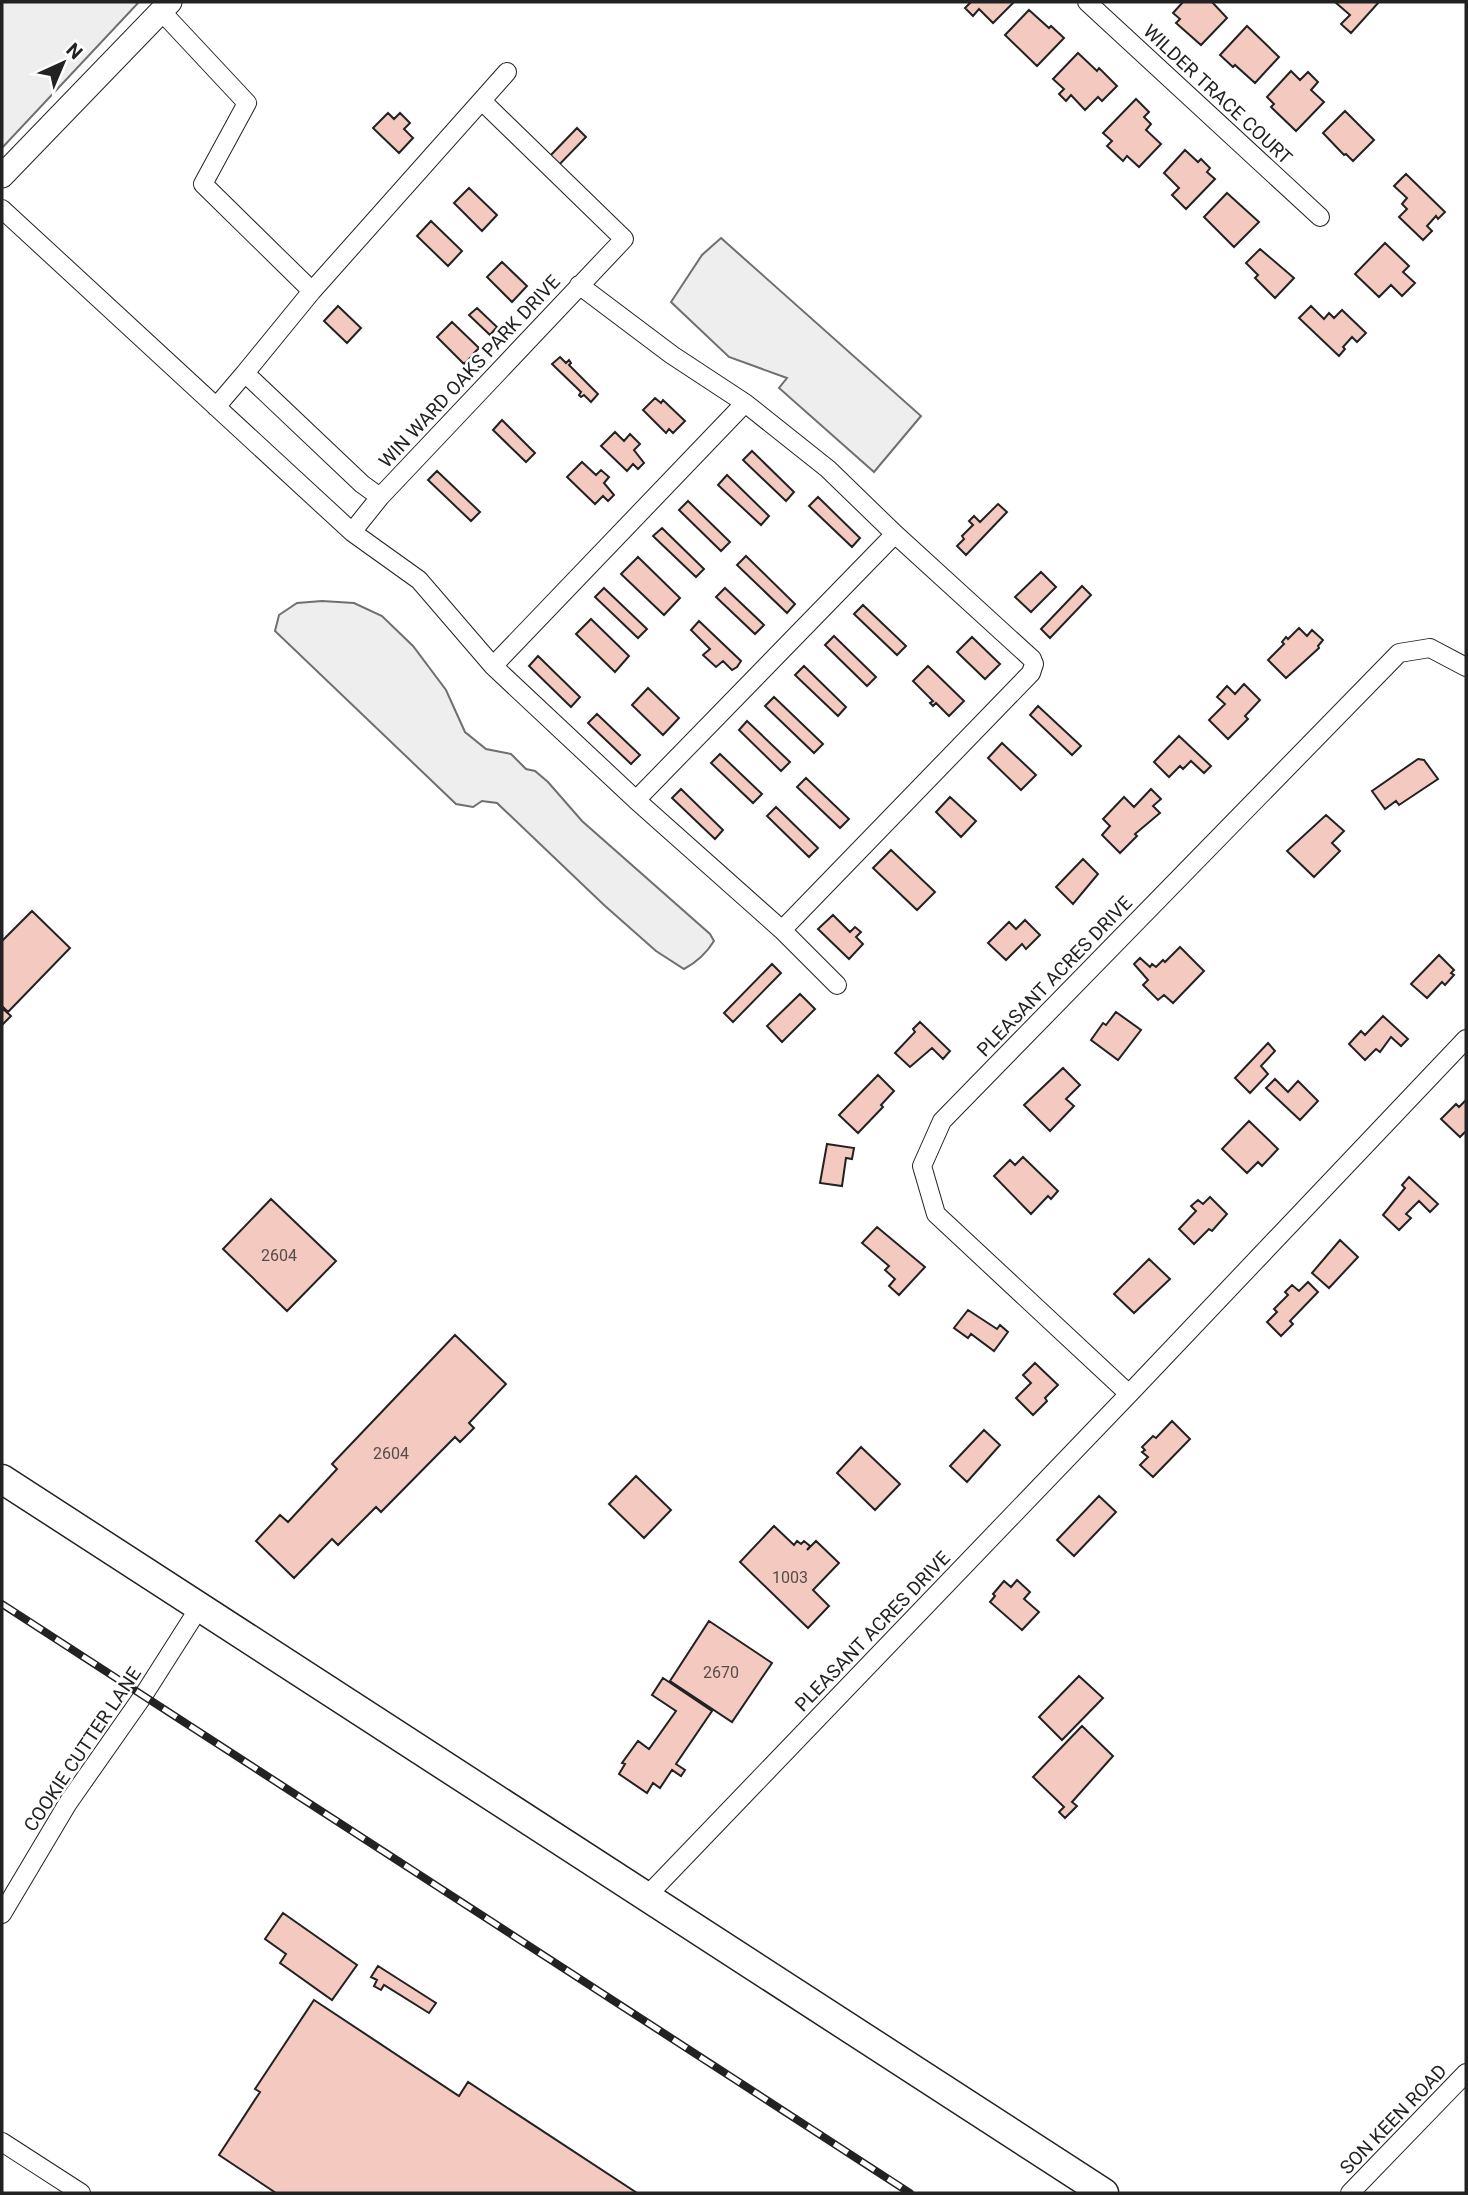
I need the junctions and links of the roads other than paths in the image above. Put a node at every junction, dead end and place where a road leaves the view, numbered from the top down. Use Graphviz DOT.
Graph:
graph roads {
  1 [pos="1087,2"];
  2 [pos="166,6"];
  3 [pos="507,72"];
  4 [pos="482,101"];
  5 [pos="2,176"];
  6 [pos="2,209"];
  7 [pos="1321,217"];
  8 [pos="579,285"];
  9 [pos="312,291"];
  10 [pos="245,373"];
  11 [pos="745,403"];
  12 [pos="216,407"];
  13 [pos="380,497"];
  14 [pos="352,532"];
  15 [pos="895,534"];
  16 [pos="493,666"];
  17 [pos="1466,667"];
  18 [pos="636,800"];
  19 [pos="782,930"];
  20 [pos="837,985"];
  21 [pos="1466,1039"];
  22 [pos="1129,1394"];
  23 [pos="2,1479"];
  24 [pos="199,1608"];
  25 [pos="645,1898"];
  26 [pos="2,1914"];
  27 [pos="1466,2073"];
  28 [pos="2,2142"];
  29 [pos="81,2193"];
  30 [pos="1104,2193"];
  31 [pos="1350,2193"];
  1 -- 7 [label="street, WILDER TRACE COURT"];
  2 -- 5 [label="street"];
  2 -- 9 [label="street"];
  3 -- 4 [label="street"];
  4 -- 8 [label="street, WIN WARD OAKS PARK DRIVE"];
  4 -- 9 [label="street"];
  6 -- 12 [label="street"];
  8 -- 11 [label="street"];
  8 -- 13 [label="street, WIN WARD OAKS PARK DRIVE"];
  9 -- 10 [label="street"];
  10 -- 12 [label="street"];
  10 -- 13 [label="street, WIN WARD OAKS PARK DRIVE"];
  11 -- 15 [label="street"];
  11 -- 16 [label="street"];
  12 -- 14 [label="street"];
  13 -- 14 [label="street"];
  14 -- 16 [label="street"];
  15 -- 18 [label="street"];
  15 -- 19 [label="street"];
  16 -- 18 [label="street"];
  17 -- 22 [label="street, PLEASANT ACRES DRIVE"];
  18 -- 19 [label="street"];
  19 -- 20 [label="street"];
  21 -- 22 [label="street, PLEASANT ACRES DRIVE"];
  22 -- 25 [label="street, PLEASANT ACRES DRIVE"];
  23 -- 24 [label="main road"];
  24 -- 25 [label="main road"];
  24 -- 26 [label="street, COOKIE CUTTER LANE"];
  25 -- 30 [label="main road"];
  27 -- 31 [label="street, SON KEEN ROAD"];
  28 -- 29 [label="street"];
}
